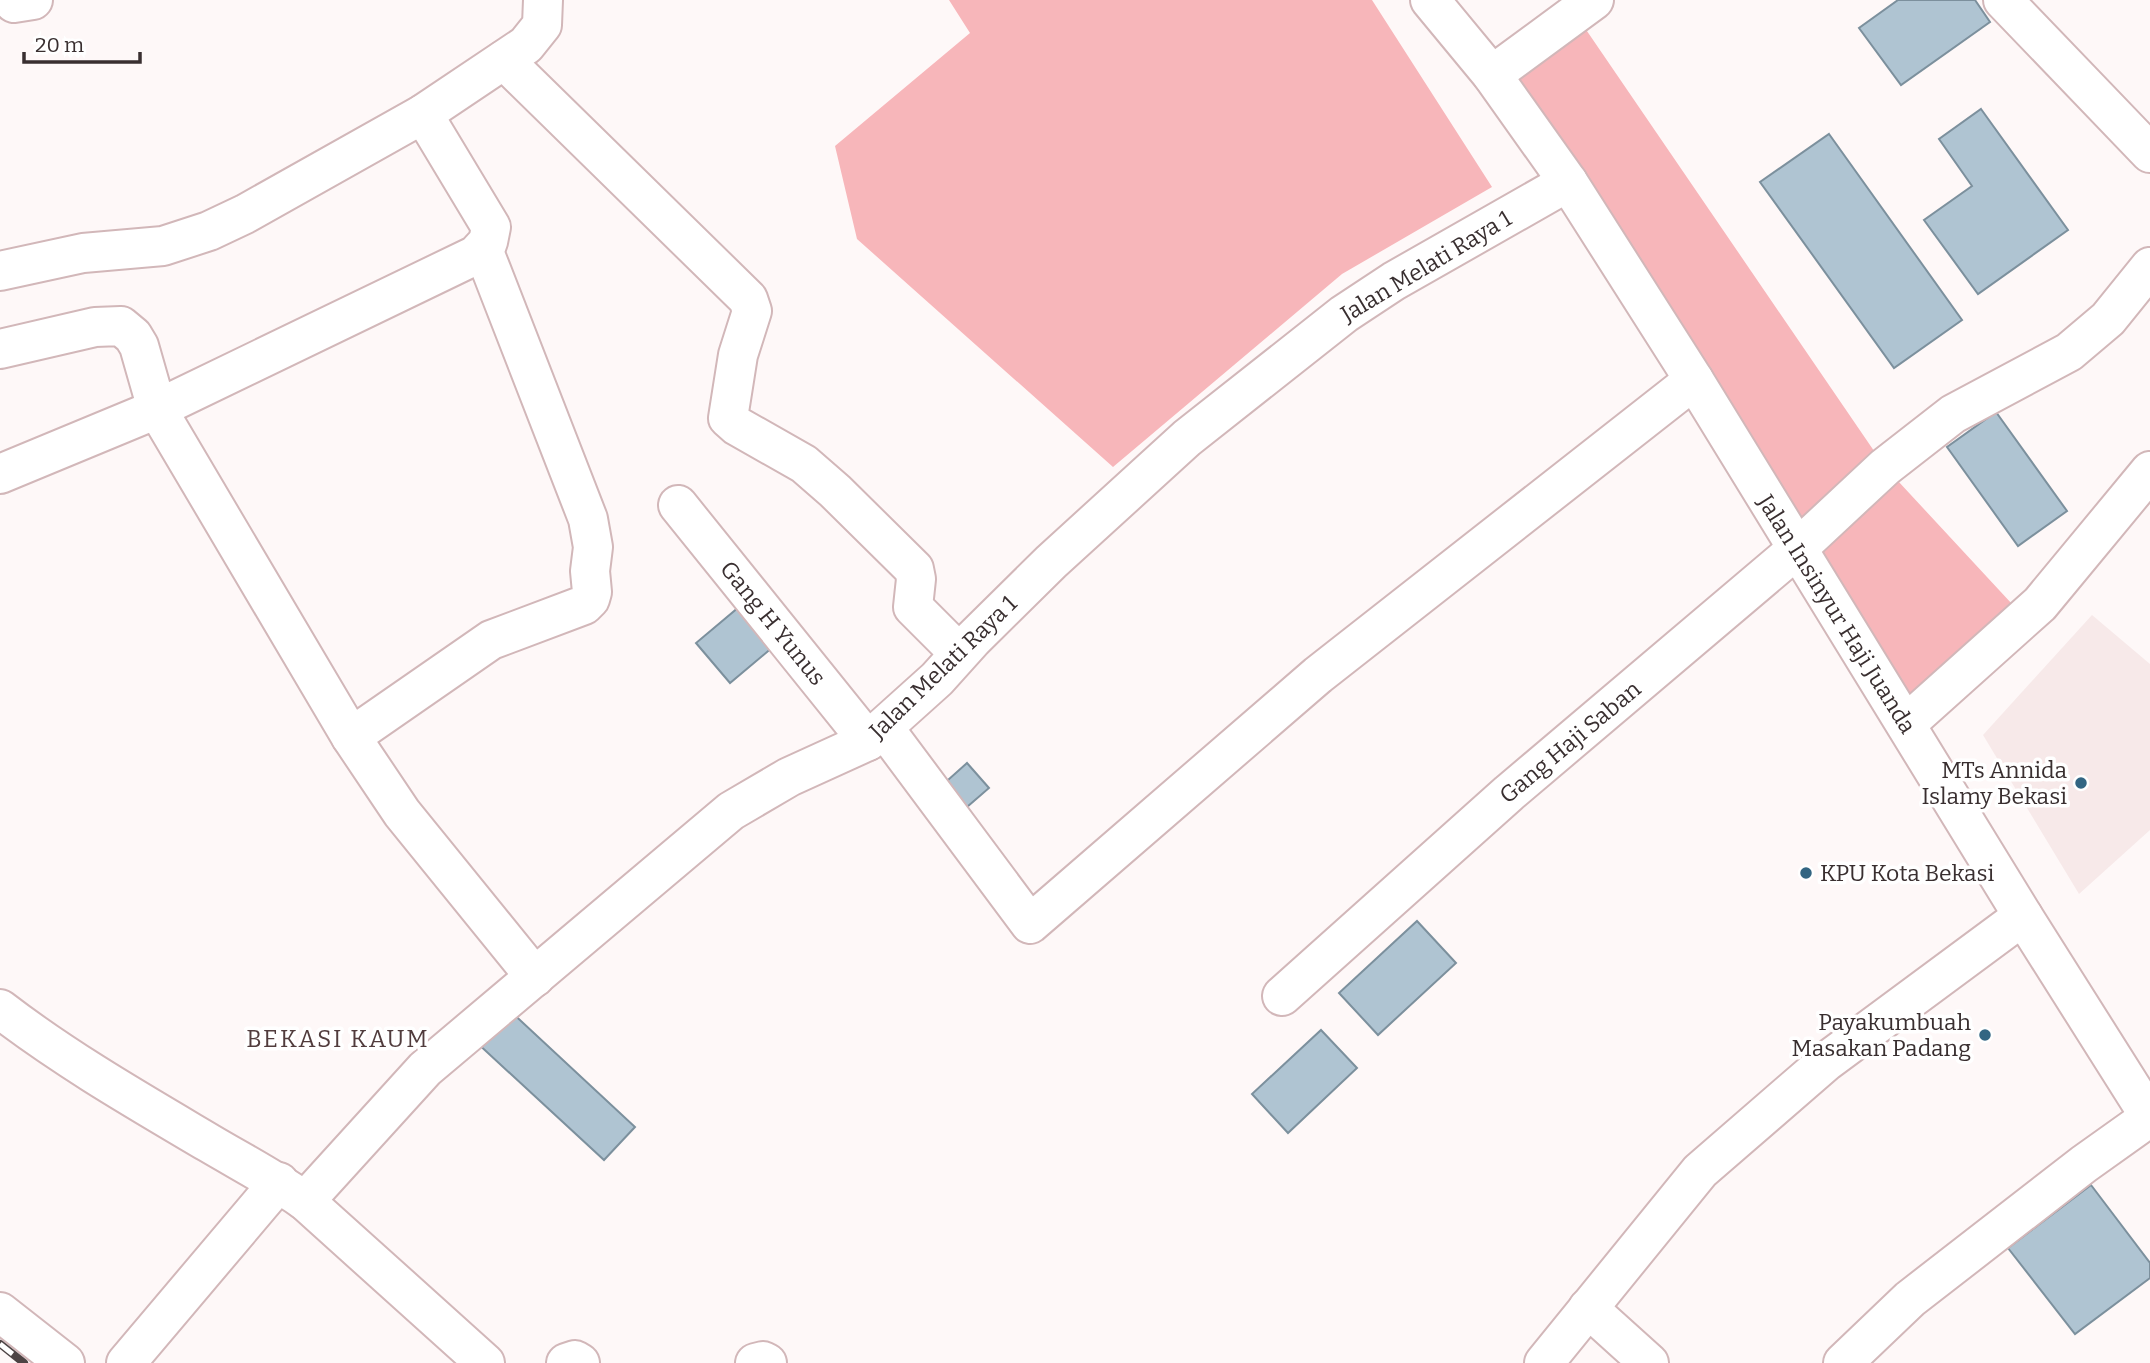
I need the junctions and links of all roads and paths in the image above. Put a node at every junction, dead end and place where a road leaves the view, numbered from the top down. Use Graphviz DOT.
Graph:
graph roads {
  1 [pos="543,0"];
  2 [pos="1430,0"];
  3 [pos="2003,0"];
  4 [pos="1583,5"];
  5 [pos="504,60"];
  6 [pos="1492,75"];
  7 [pos="422,114"];
  8 [pos="2150,153"];
  9 [pos="1568,182"];
  10 [pos="483,249"];
  11 [pos="2150,267"];
  12 [pos="0,271"];
  13 [pos="0,349"];
  14 [pos="1694,380"];
  15 [pos="157,409"];
  16 [pos="2150,471"];
  17 [pos="0,474"];
  18 [pos="678,505"];
  19 [pos="1797,549"];
  20 [pos="959,653"];
  21 [pos="1906,724"];
  22 [pos="876,734"];
  23 [pos="351,737"];
  24 [pos="2023,916"];
  25 [pos="534,977"];
  26 [pos="1282,996"];
  27 [pos="0,1009"];
  28 [pos="2150,1117"];
  29 [pos="292,1191"];
  30 [pos="1588,1308"];
  31 [pos="0,1312"];
  32 [pos="65,1363"];
  33 [pos="126,1363"];
  34 [pos="485,1363"];
  35 [pos="566,1363"];
  36 [pos="580,1363"];
  37 [pos="755,1363"];
  38 [pos="767,1363"];
  39 [pos="1544,1363"];
  40 [pos="1649,1363"];
  41 [pos="1843,1363"];
  1 -- 5 [label="street"];
  2 -- 6 [label="street, Jalan Insinyur Haji Juanda"];
  3 -- 8 [label="street"];
  4 -- 6 [label="street"];
  5 -- 7 [label="street"];
  5 -- 20 [label="street"];
  6 -- 9 [label="street, Jalan Insinyur Haji Juanda"];
  7 -- 10 [label="street"];
  7 -- 12 [label="street"];
  9 -- 14 [label="street, Jalan Insinyur Haji Juanda"];
  9 -- 20 [label="street, Jalan Melati Raya 1"];
  10 -- 15 [label="street"];
  10 -- 23 [label="street"];
  11 -- 19 [label="street, Gang Haji Saban"];
  13 -- 15 [label="street"];
  14 -- 19 [label="street, Jalan Insinyur Haji Juanda"];
  14 -- 22 [label="street, Gang H Yunus"];
  15 -- 17 [label="street"];
  15 -- 23 [label="street"];
  16 -- 21 [label="street"];
  18 -- 22 [label="street, Gang H Yunus"];
  19 -- 21 [label="street, Jalan Insinyur Haji Juanda"];
  19 -- 26 [label="street, Gang Haji Saban"];
  20 -- 22 [label="street, Jalan Melati Raya 1"];
  21 -- 24 [label="street, Jalan Insinyur Haji Juanda"];
  22 -- 25 [label="street, Jalan Melati Raya 1"];
  23 -- 25 [label="street"];
  24 -- 28 [label="street, Jalan Insinyur Haji Juanda"];
  24 -- 30 [label="street"];
  25 -- 29 [label="street, Jalan Melati Raya 1"];
  27 -- 29 [label="street"];
  28 -- 41 [label="street"];
  29 -- 33 [label="street, Jalan Melati Raya 1"];
  29 -- 34 [label="street"];
  30 -- 39 [label="street"];
  30 -- 40 [label="street"];
  31 -- 32 [label="street"];
  35 -- 36 [label="street"];
  37 -- 38 [label="street"];
}
